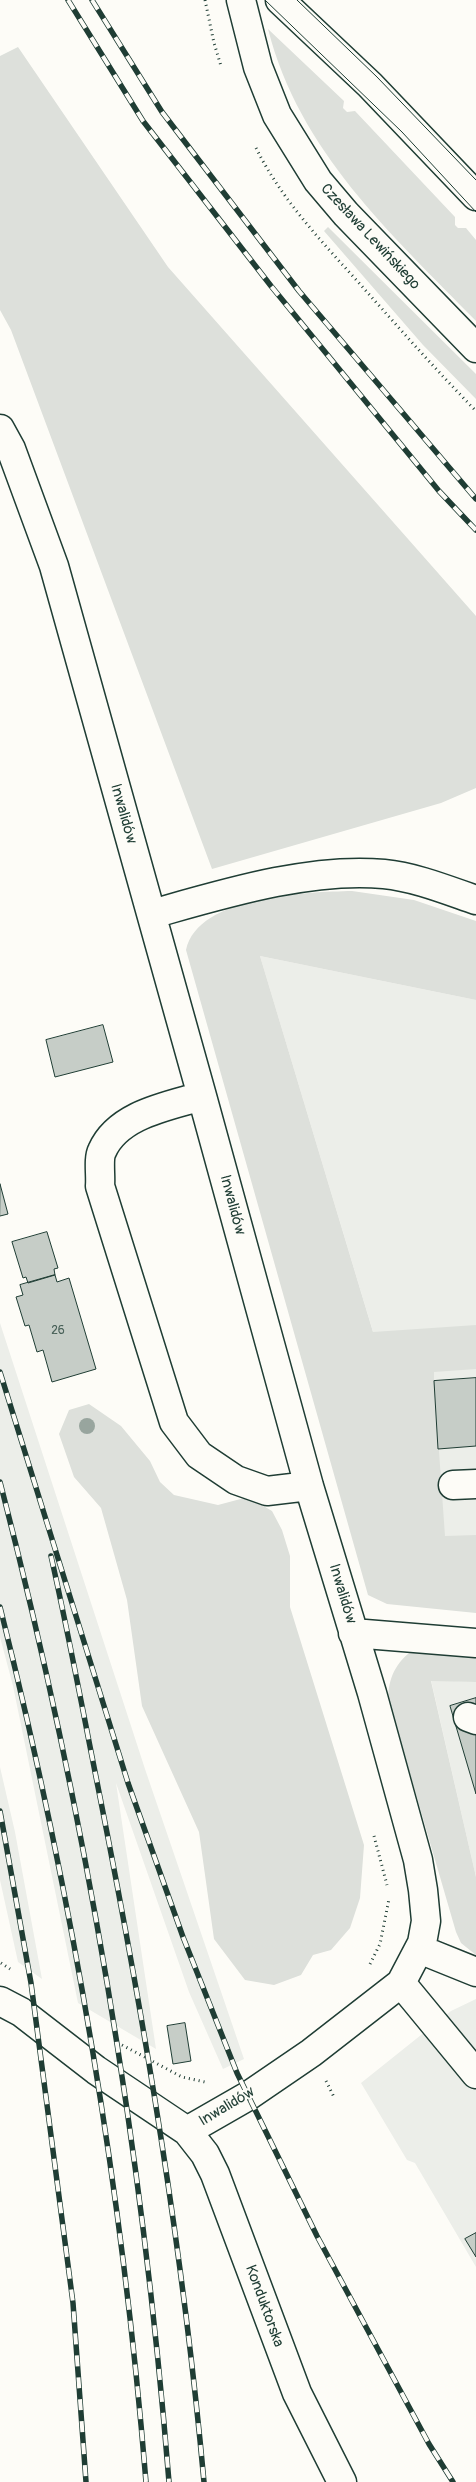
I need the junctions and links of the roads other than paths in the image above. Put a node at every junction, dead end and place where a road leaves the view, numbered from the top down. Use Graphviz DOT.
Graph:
graph roads {
  1 [pos="242,0"];
  2 [pos="280,0"];
  3 [pos="476,196"];
  4 [pos="476,348"];
  5 [pos="0,429"];
  6 [pos="476,900"];
  7 [pos="152,914"];
  8 [pos="202,1096"];
  9 [pos="309,1486"];
  10 [pos="353,1633"];
  11 [pos="476,1643"];
  12 [pos="419,1949"];
  13 [pos="476,1972"];
  14 [pos="401,1983"];
  15 [pos="0,2001"];
  16 [pos="476,2074"];
  17 [pos="187,2131"];
  18 [pos="342,2482"];
  1 -- 4 [label="street, Czesława Lewińskiego"];
  2 -- 3 [label="street"];
  5 -- 7 [label="street, Inwalidów"];
  6 -- 7 [label="street"];
  7 -- 8 [label="street, Inwalidów"];
  8 -- 9 [label="street, Inwalidów"];
  8 -- 9 [label="street"];
  9 -- 10 [label="street, Inwalidów"];
  10 -- 11 [label="street"];
  10 -- 12 [label="street, Inwalidów"];
  12 -- 13 [label="street"];
  12 -- 14 [label="street, Inwalidów"];
  14 -- 16 [label="street"];
  14 -- 17 [label="street, Inwalidów"];
  15 -- 17 [label="street, Inwalidów"];
  17 -- 18 [label="street, Konduktorska"];
}
